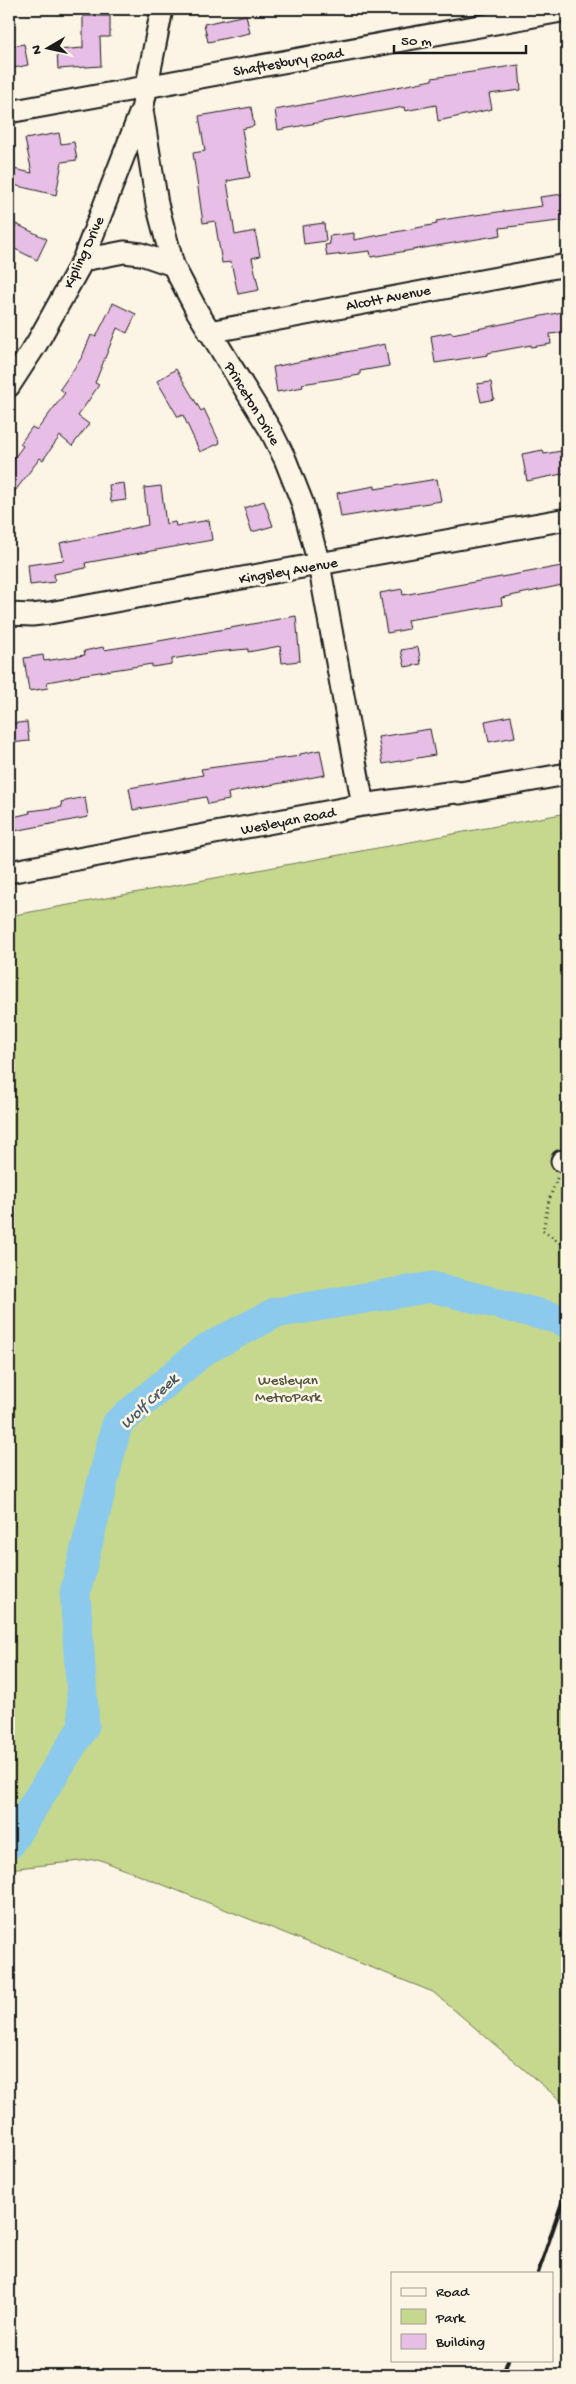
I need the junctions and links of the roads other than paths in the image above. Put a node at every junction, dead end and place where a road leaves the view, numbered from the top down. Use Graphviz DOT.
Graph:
graph roads {
  1 [pos="162,9"];
  2 [pos="567,10"];
  3 [pos="146,87"];
  4 [pos="142,110"];
  5 [pos="9,112"];
  6 [pos="83,260"];
  7 [pos="567,264"];
  8 [pos="173,265"];
  9 [pos="209,332"];
  10 [pos="9,386"];
  11 [pos="567,519"];
  12 [pos="319,564"];
  13 [pos="9,614"];
  14 [pos="567,774"];
  15 [pos="363,805"];
  16 [pos="9,872"];
  1 -- 3 [label="street, Princeton Drive"];
  2 -- 3 [label="street, Shaftesbury Road"];
  3 -- 4 [label="street, Princeton Drive"];
  3 -- 5 [label="street, Shaftesbury Road"];
  4 -- 6 [label="street, Kipling Drive"];
  4 -- 8 [label="street, Princeton Drive"];
  6 -- 8 [label="street"];
  6 -- 10 [label="street, Kipling Drive"];
  7 -- 9 [label="street, Alcott Avenue"];
  8 -- 9 [label="street, Princeton Drive"];
  9 -- 12 [label="street, Princeton Drive"];
  11 -- 12 [label="street, Kingsley Avenue"];
  12 -- 13 [label="street, Kingsley Avenue"];
  12 -- 15 [label="street, Princeton Drive"];
  14 -- 15 [label="street, Wesleyan Road"];
  15 -- 16 [label="street, Wesleyan Road"];
}
